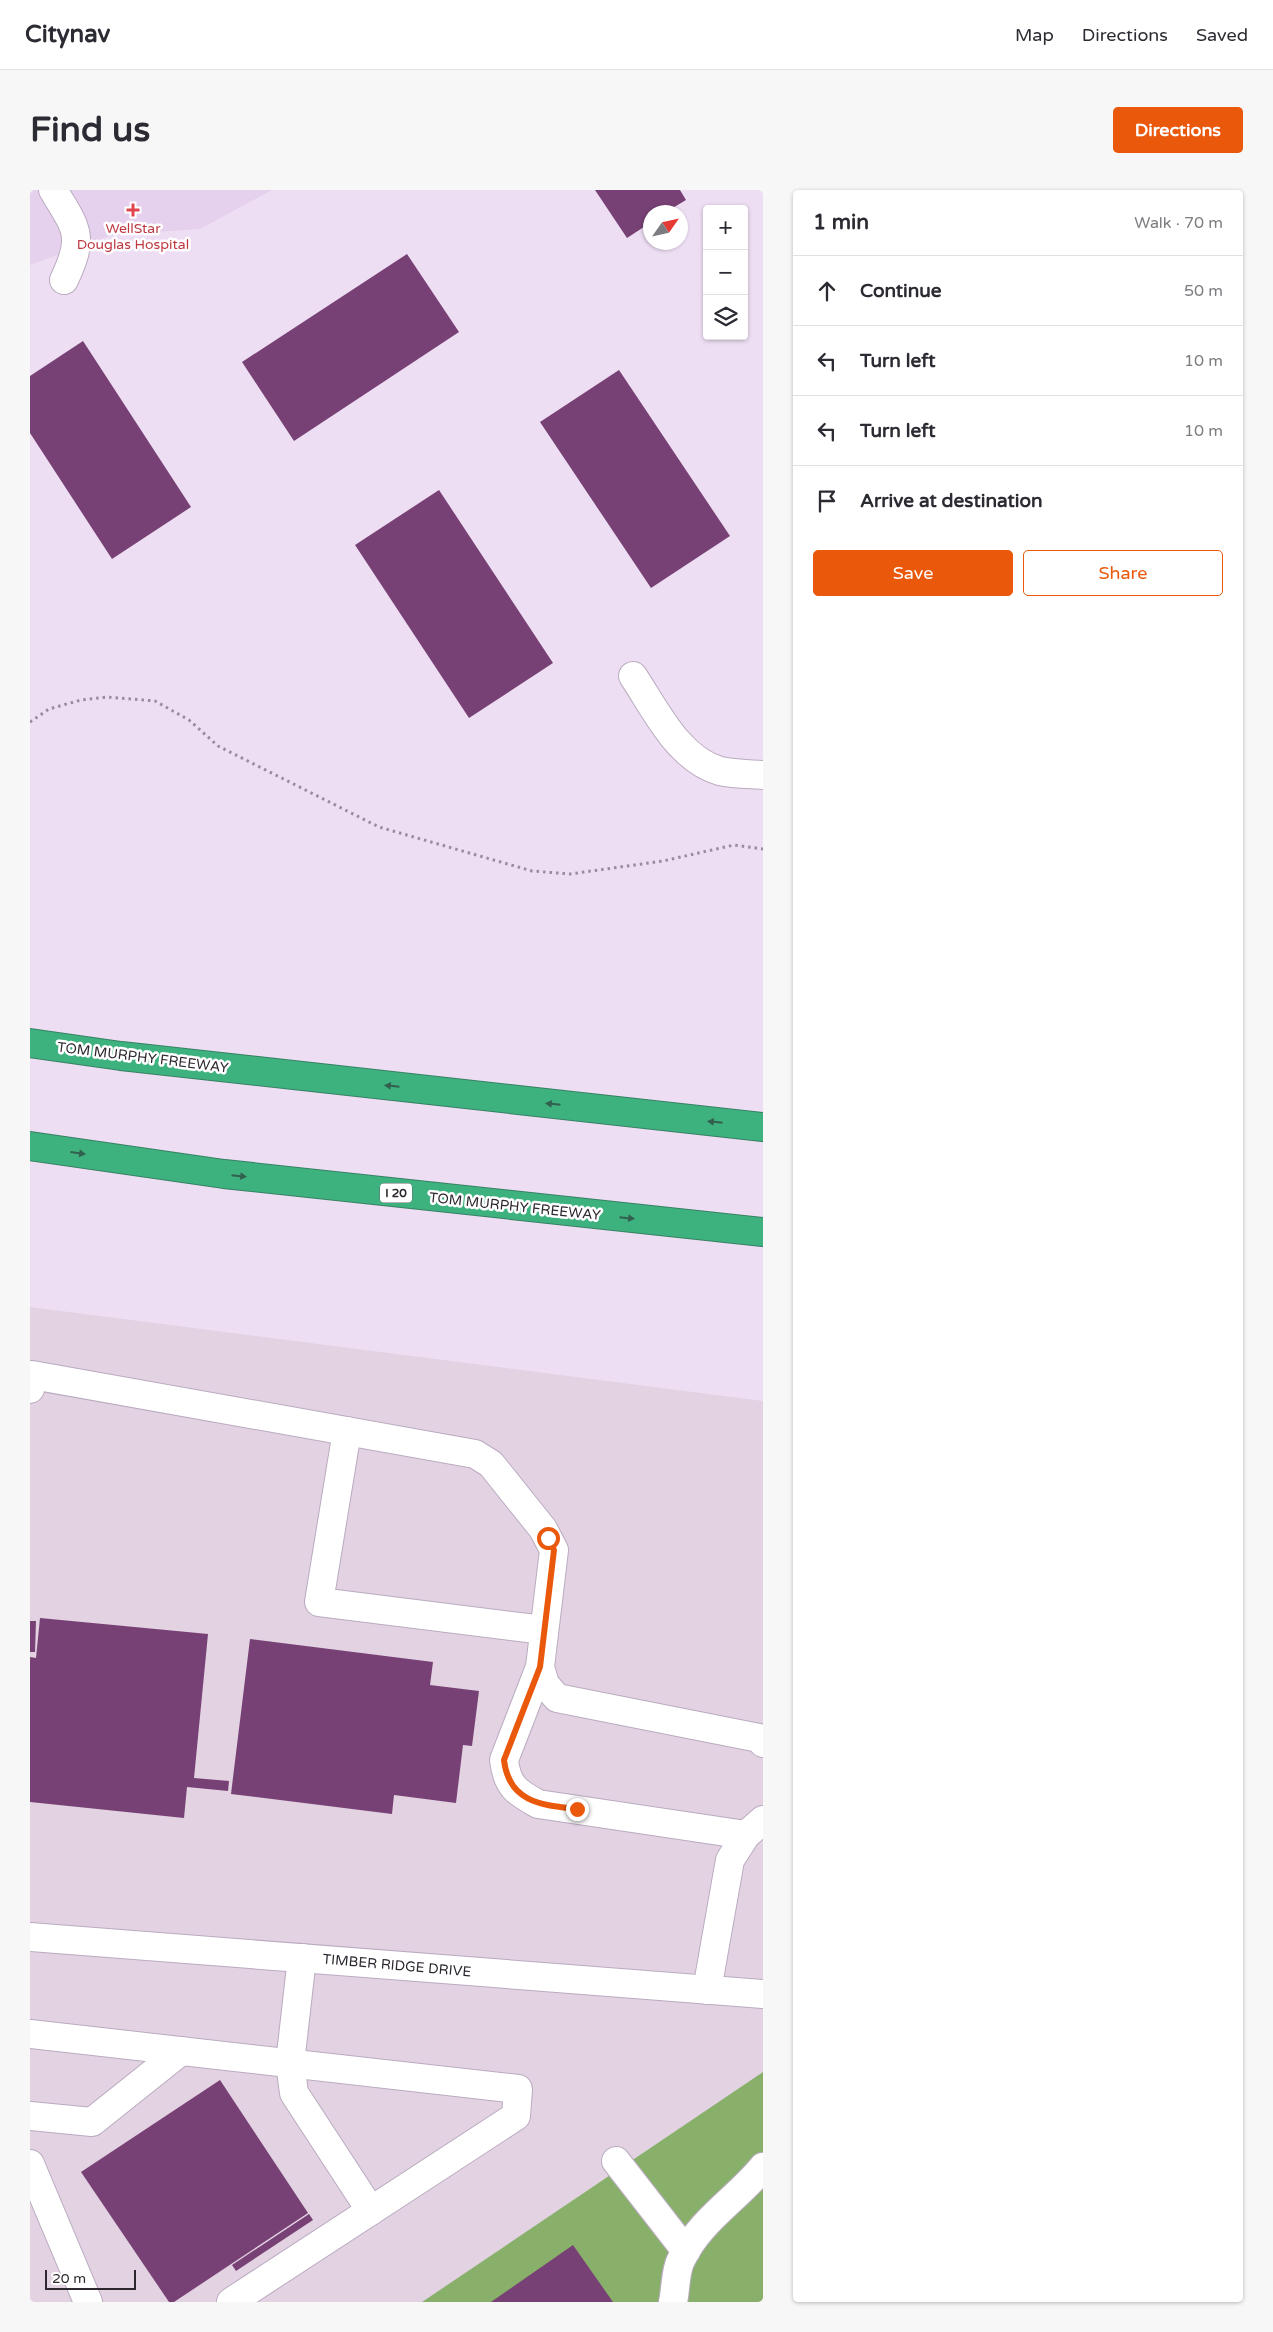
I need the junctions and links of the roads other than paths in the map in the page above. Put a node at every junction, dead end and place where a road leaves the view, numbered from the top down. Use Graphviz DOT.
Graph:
graph roads {
  1 [pos="42,190"];
  2 [pos="53,190"];
  3 [pos="30,197"];
  4 [pos="64,280"];
  5 [pos="633,676"];
  6 [pos="763,775"];
  7 [pos="30,1043"];
  8 [pos="763,1127"];
  9 [pos="30,1146"];
  10 [pos="763,1232"];
  11 [pos="31,1380"];
  12 [pos="347,1431"];
  13 [pos="544,1630"];
  14 [pos="540,1667"];
  15 [pos="763,1743"];
  16 [pos="755,1828"];
  17 [pos="30,1937"];
  18 [pos="302,1958"];
  19 [pos="707,1990"];
  20 [pos="763,1994"];
  21 [pos="30,2034"];
  22 [pos="182,2051"];
  23 [pos="290,2063"];
  24 [pos="30,2116"];
  25 [pos="616,2161"];
  26 [pos="30,2164"];
  27 [pos="763,2167"];
  28 [pos="371,2211"];
  29 [pos="686,2251"];
  30 [pos="88,2302"];
  31 [pos="231,2302"];
  32 [pos="674,2302"];
  1 -- 3 [label="street"];
  2 -- 4 [label="street"];
  5 -- 6 [label="street"];
  8 -- 7 [label="highway, TOM MURPHY FREEWAY, one-way"];
  9 -- 10 [label="highway, TOM MURPHY FREEWAY / I 20, one-way"];
  11 -- 12 [label="street"];
  12 -- 13 [label="street"];
  12 -- 13 [label="street"];
  13 -- 14 [label="street"];
  14 -- 15 [label="street"];
  14 -- 16 [label="street"];
  16 -- 19 [label="street"];
  17 -- 18 [label="street, TIMBER RIDGE DRIVE"];
  18 -- 19 [label="street, TIMBER RIDGE DRIVE"];
  18 -- 23 [label="street"];
  19 -- 20 [label="street, TIMBER RIDGE DRIVE"];
  21 -- 22 [label="street"];
  22 -- 23 [label="street"];
  22 -- 24 [label="street"];
  23 -- 28 [label="street"];
  23 -- 28 [label="street"];
  25 -- 29 [label="street"];
  26 -- 30 [label="street"];
  27 -- 29 [label="street"];
  28 -- 31 [label="street"];
  29 -- 32 [label="street"];
}
